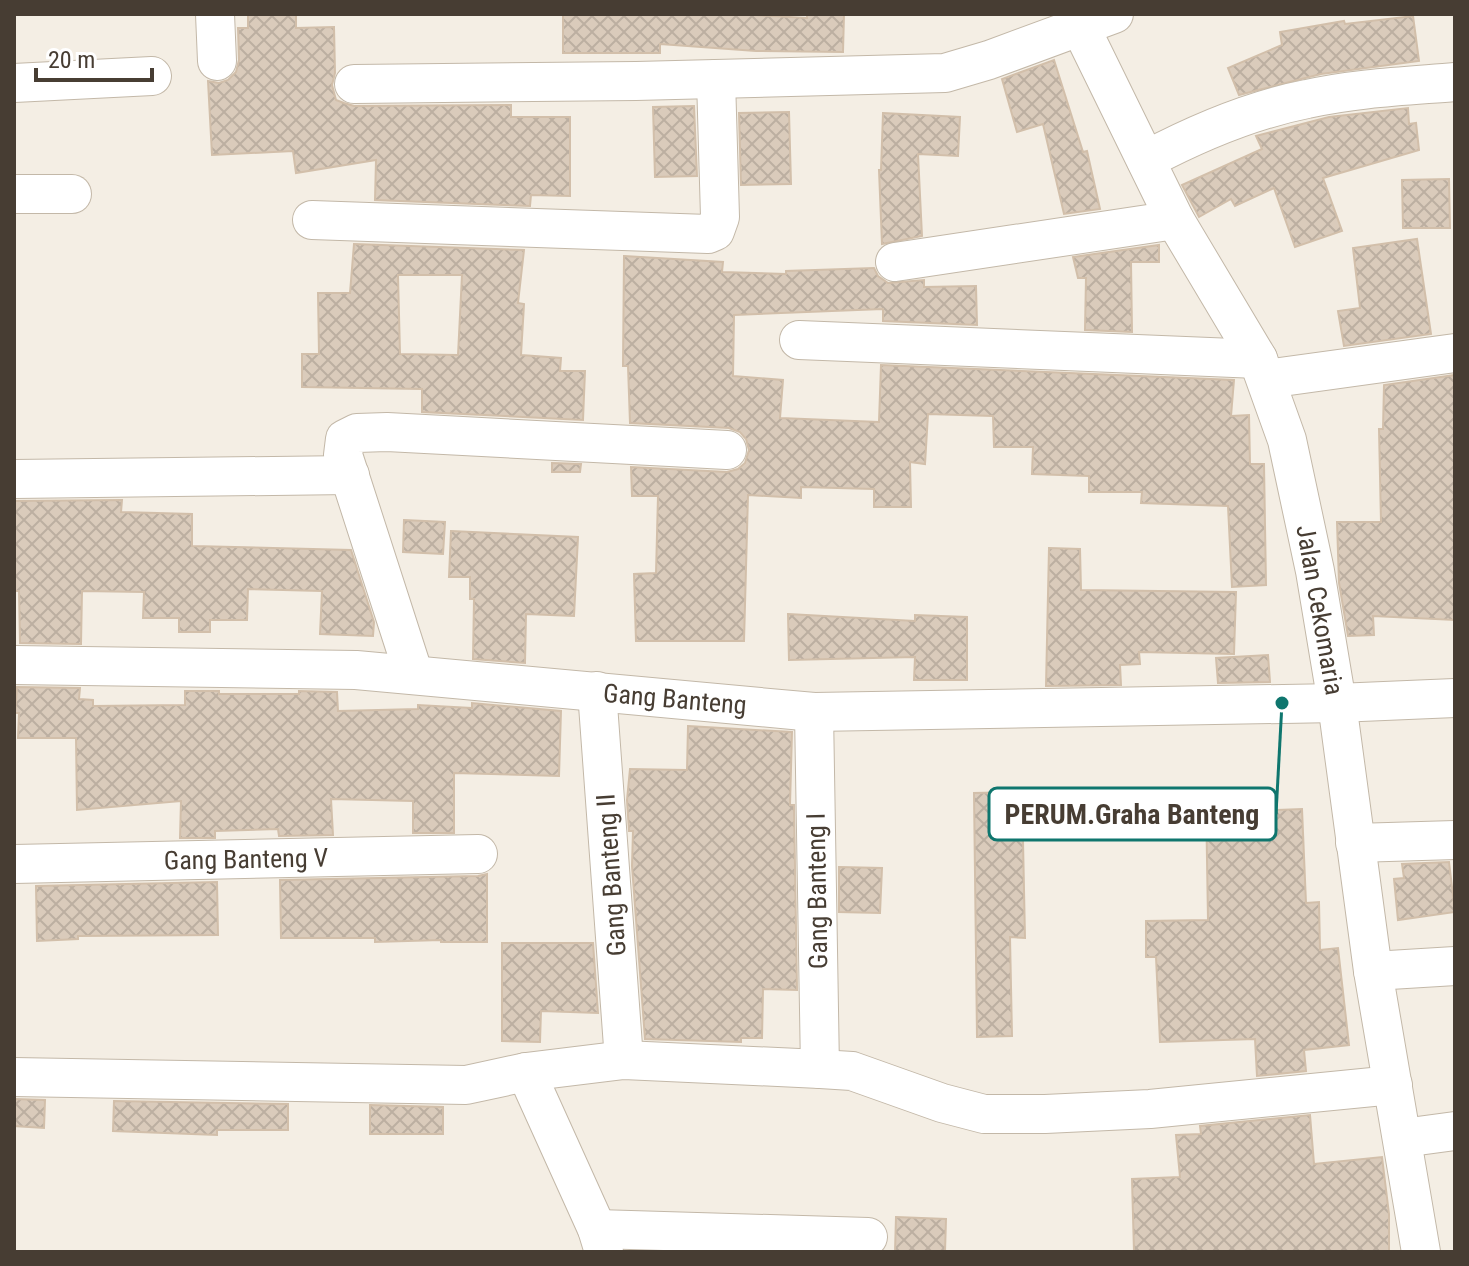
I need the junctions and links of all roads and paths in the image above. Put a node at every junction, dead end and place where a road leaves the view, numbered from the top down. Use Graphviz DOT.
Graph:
graph roads {
  1 [pos="215,14"];
  2 [pos="1089,19"];
  3 [pos="217,61"];
  4 [pos="152,76"];
  5 [pos="716,79"];
  6 [pos="1455,82"];
  7 [pos="14,83"];
  8 [pos="354,84"];
  9 [pos="1146,160"];
  10 [pos="14,194"];
  11 [pos="72,194"];
  12 [pos="312,220"];
  13 [pos="1175,220"];
  14 [pos="895,262"];
  15 [pos="799,340"];
  16 [pos="1455,353"];
  17 [pos="1262,369"];
  18 [pos="727,450"];
  19 [pos="350,475"];
  20 [pos="14,479"];
  21 [pos="14,665"];
  22 [pos="414,675"];
  23 [pos="597,691"];
  24 [pos="1455,698"];
  25 [pos="1337,703"];
  26 [pos="814,712"];
  27 [pos="1455,840"];
  28 [pos="1355,843"];
  29 [pos="478,854"];
  30 [pos="14,864"];
  31 [pos="1455,966"];
  32 [pos="1373,971"];
  33 [pos="624,1060"];
  34 [pos="820,1069"];
  35 [pos="526,1072"];
  36 [pos="14,1077"];
  37 [pos="1393,1085"];
  38 [pos="1455,1131"];
  39 [pos="1403,1138"];
  40 [pos="868,1237"];
  41 [pos="600,1240"];
  42 [pos="1421,1252"];
  1 -- 3 [label="street"];
  2 -- 5 [label="street"];
  2 -- 9 [label="street, Jalan Cekomaria"];
  4 -- 7 [label="street"];
  5 -- 8 [label="street"];
  5 -- 12 [label="street"];
  6 -- 9 [label="street"];
  9 -- 13 [label="street, Jalan Cekomaria"];
  10 -- 11 [label="street"];
  13 -- 14 [label="street"];
  13 -- 17 [label="street, Jalan Cekomaria"];
  15 -- 17 [label="street"];
  16 -- 17 [label="street"];
  17 -- 25 [label="street, Jalan Cekomaria"];
  18 -- 19 [label="street"];
  19 -- 20 [label="street"];
  19 -- 22 [label="street"];
  21 -- 22 [label="street, Gang Banteng"];
  22 -- 23 [label="street, Gang Banteng"];
  23 -- 26 [label="street, Gang Banteng"];
  23 -- 33 [label="street, Gang Banteng II"];
  24 -- 25 [label="street, Gang Banteng"];
  25 -- 26 [label="street, Gang Banteng"];
  25 -- 28 [label="street, Jalan Cekomaria"];
  26 -- 34 [label="street, Gang Banteng I"];
  27 -- 28 [label="street"];
  28 -- 32 [label="street, Jalan Cekomaria"];
  29 -- 30 [label="street, Gang Banteng V"];
  31 -- 32 [label="street"];
  32 -- 37 [label="street, Jalan Cekomaria"];
  33 -- 34 [label="street"];
  33 -- 35 [label="street"];
  34 -- 37 [label="street"];
  35 -- 36 [label="street"];
  35 -- 41 [label="street"];
  37 -- 39 [label="street, Jalan Cekomaria"];
  38 -- 39 [label="street"];
  39 -- 42 [label="street, Jalan Cekomaria"];
  40 -- 41 [label="street"];
}
